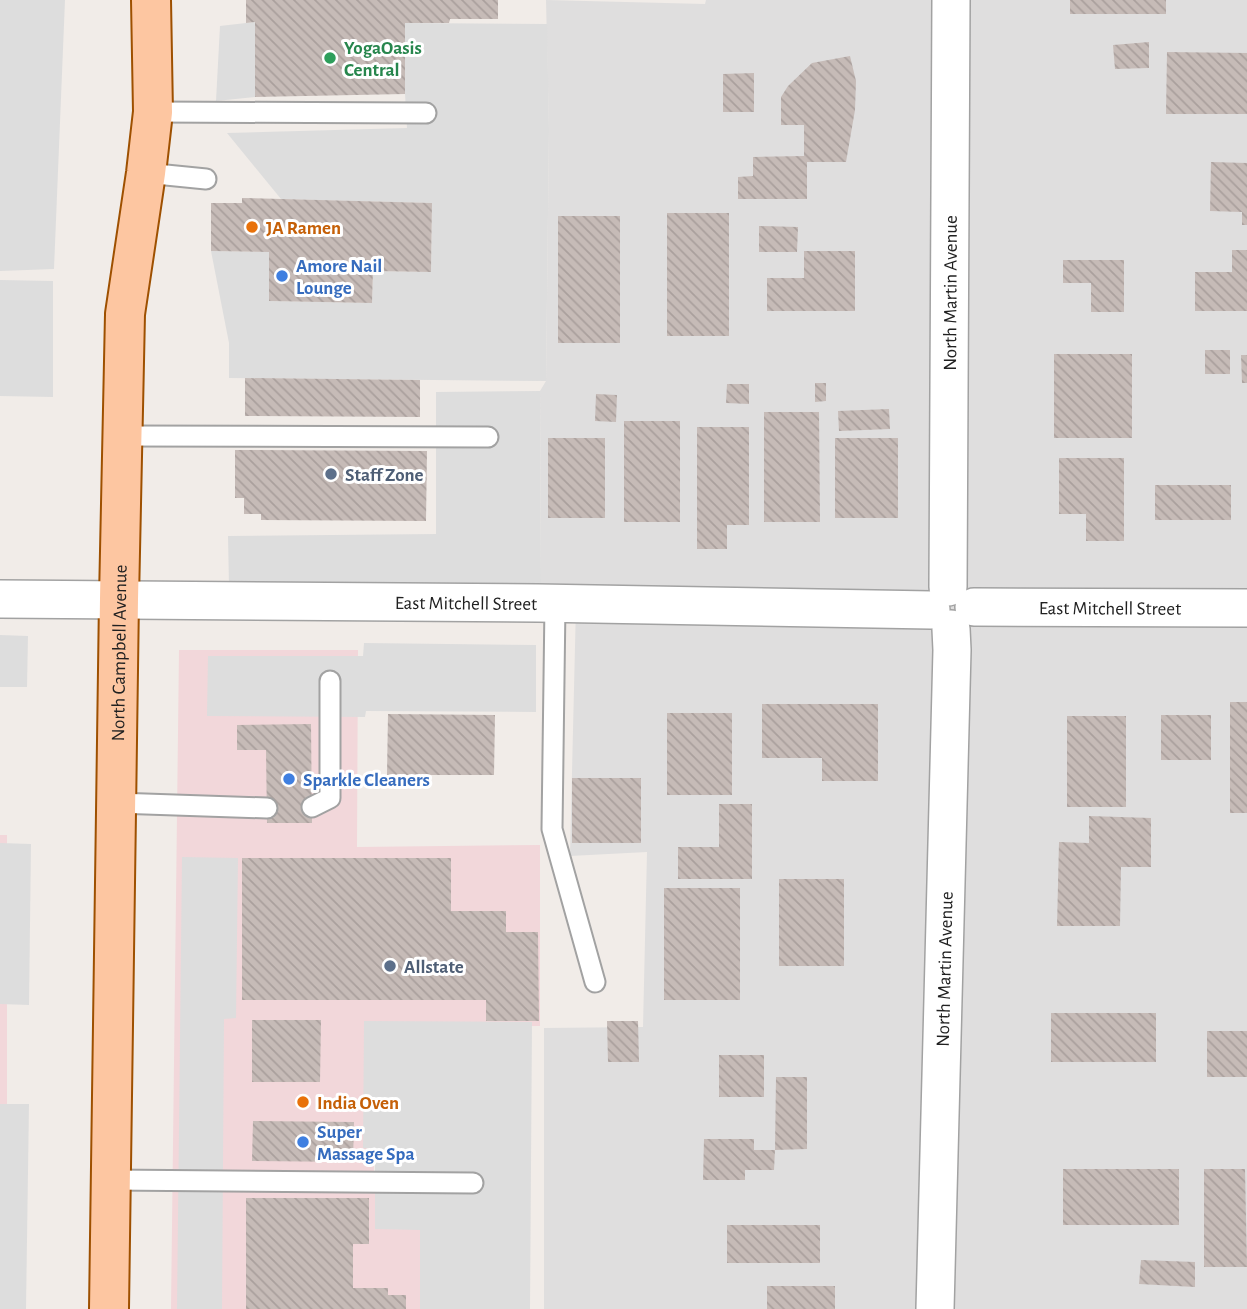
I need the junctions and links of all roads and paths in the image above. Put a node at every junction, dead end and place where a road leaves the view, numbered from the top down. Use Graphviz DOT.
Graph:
graph roads {
  1 [pos="151,0"];
  2 [pos="951,0"];
  3 [pos="153,112"];
  4 [pos="426,113"];
  5 [pos="146,173"];
  6 [pos="206,179"];
  7 [pos="122,436"];
  8 [pos="488,437"];
  9 [pos="0,599"];
  10 [pos="118,599"];
  11 [pos="555,604"];
  12 [pos="951,608"];
  13 [pos="1247,608"];
  14 [pos="330,681"];
  15 [pos="116,803"];
  16 [pos="312,807"];
  17 [pos="267,808"];
  18 [pos="595,982"];
  19 [pos="111,1180"];
  20 [pos="473,1183"];
  21 [pos="109,1309"];
  22 [pos="935,1309"];
  1 -- 3 [label="main road, North Campbell Avenue"];
  2 -- 12 [label="street, North Martin Avenue"];
  3 -- 4 [label="lane"];
  3 -- 5 [label="main road, North Campbell Avenue"];
  5 -- 6 [label="lane"];
  5 -- 7 [label="main road, North Campbell Avenue"];
  7 -- 8 [label="lane"];
  7 -- 10 [label="main road, North Campbell Avenue"];
  9 -- 10 [label="street, East Mitchell Street"];
  10 -- 11 [label="street, East Mitchell Street"];
  10 -- 15 [label="main road, North Campbell Avenue"];
  11 -- 12 [label="street, East Mitchell Street"];
  11 -- 18 [label="lane"];
  12 -- 13 [label="street, East Mitchell Street"];
  12 -- 22 [label="street, North Martin Avenue"];
  14 -- 16 [label="lane"];
  15 -- 17 [label="lane"];
  15 -- 19 [label="main road, North Campbell Avenue"];
  19 -- 20 [label="lane"];
  19 -- 21 [label="main road, North Campbell Avenue"];
}
